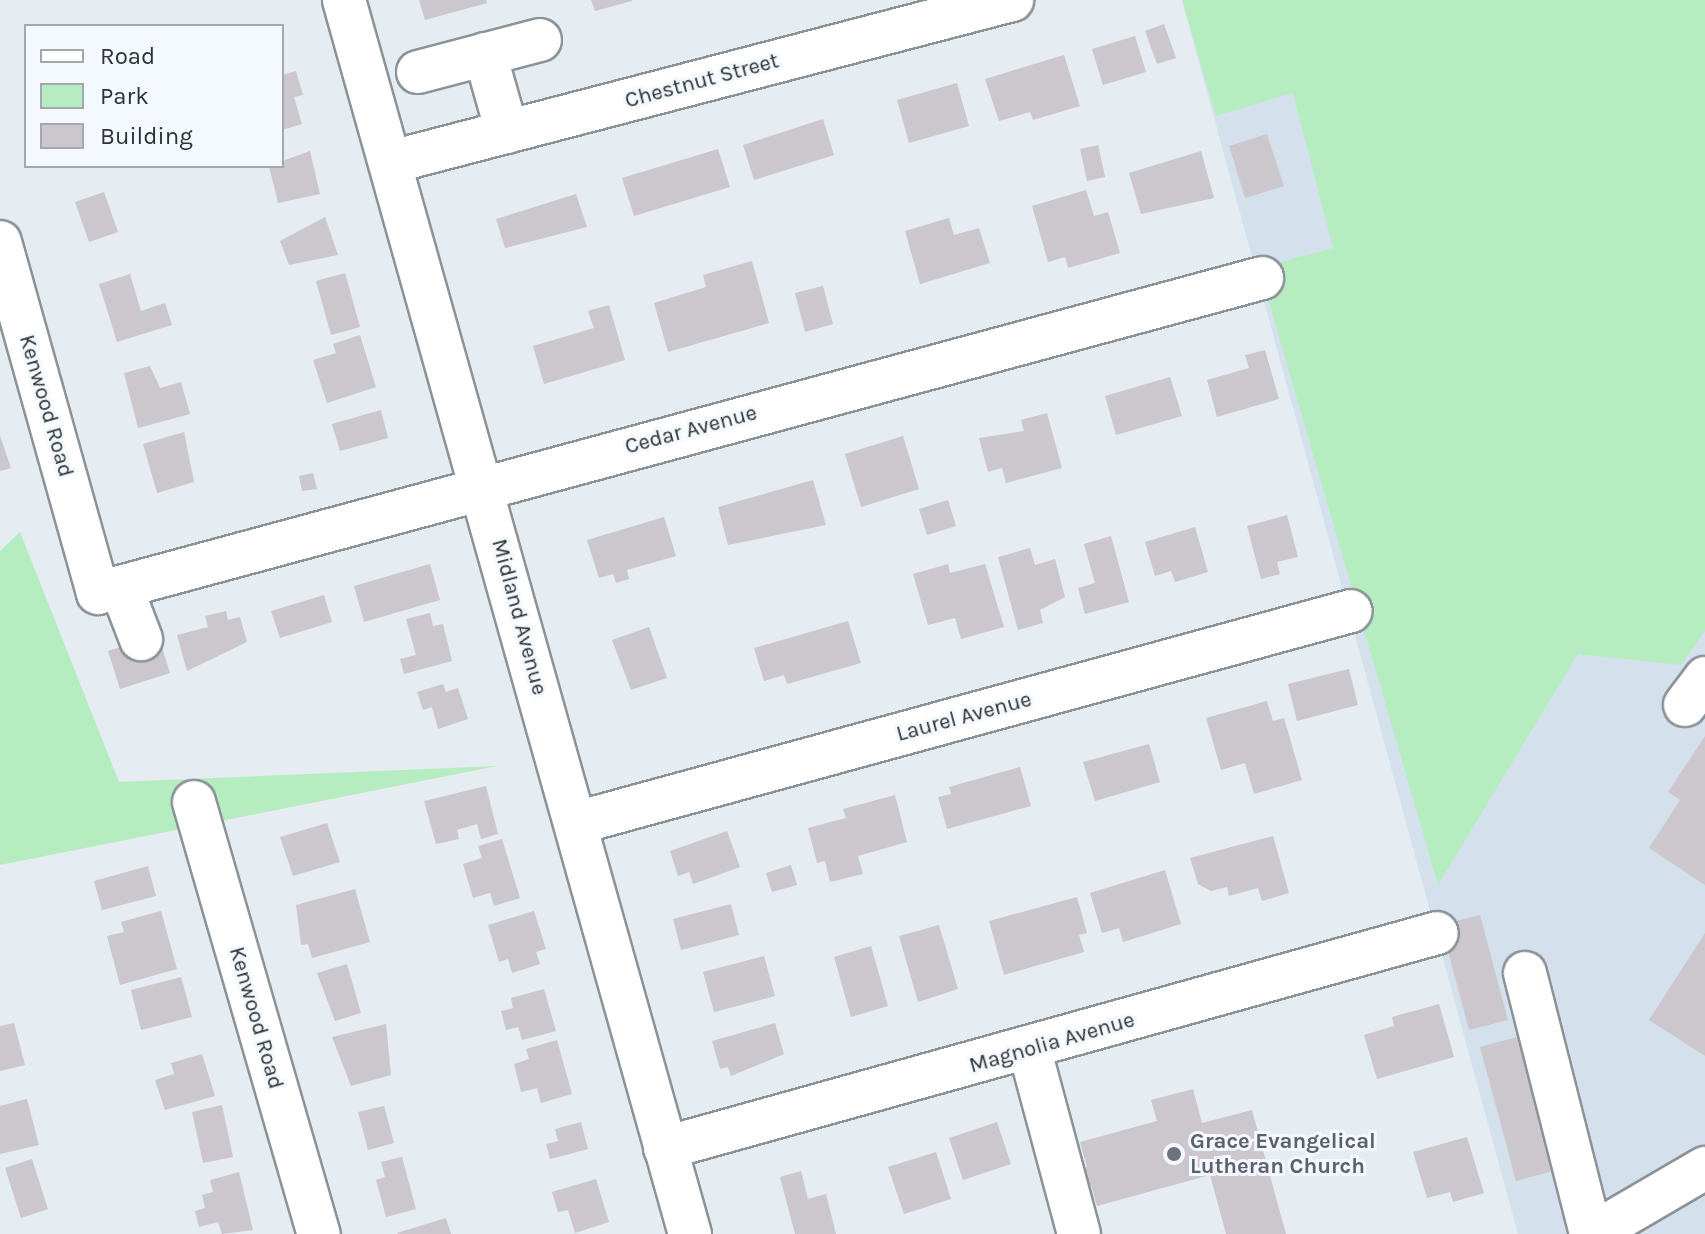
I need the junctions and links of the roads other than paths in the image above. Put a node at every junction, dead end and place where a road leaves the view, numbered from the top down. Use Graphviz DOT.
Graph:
graph roads {
  1 [pos="344,0"];
  2 [pos="1012,0"];
  3 [pos="540,40"];
  4 [pos="485,54"];
  5 [pos="418,72"];
  6 [pos="507,132"];
  7 [pos="391,162"];
  8 [pos="0,242"];
  9 [pos="1262,278"];
  10 [pos="12,334"];
  11 [pos="483,487"];
  12 [pos="121,587"];
  13 [pos="1351,611"];
  14 [pos="141,639"];
  15 [pos="194,802"];
  16 [pos="576,823"];
  17 [pos="1437,933"];
  18 [pos="1525,973"];
  19 [pos="1030,1051"];
  20 [pos="665,1148"];
  21 [pos="1705,1168"];
  22 [pos="319,1234"];
  23 [pos="690,1234"];
  24 [pos="1079,1234"];
  25 [pos="1592,1234"];
  1 -- 7 [label="street, Midland Avenue"];
  2 -- 6 [label="street, Chestnut Street"];
  3 -- 4 [label="street"];
  4 -- 5 [label="street"];
  4 -- 6 [label="street"];
  6 -- 7 [label="street, Chestnut Street"];
  7 -- 11 [label="street, Midland Avenue"];
  8 -- 10 [label="street, Kenwood Road"];
  9 -- 11 [label="street, Cedar Avenue"];
  10 -- 12 [label="street, Kenwood Road"];
  11 -- 12 [label="street, Cedar Avenue"];
  11 -- 16 [label="street, Midland Avenue"];
  12 -- 14 [label="street"];
  13 -- 16 [label="street, Laurel Avenue"];
  15 -- 22 [label="street, Kenwood Road"];
  16 -- 20 [label="street, Midland Avenue"];
  17 -- 19 [label="street, Magnolia Avenue"];
  18 -- 25 [label="street"];
  19 -- 20 [label="street, Magnolia Avenue"];
  19 -- 24 [label="street"];
  20 -- 23 [label="street, Midland Avenue"];
  21 -- 25 [label="street"];
}
